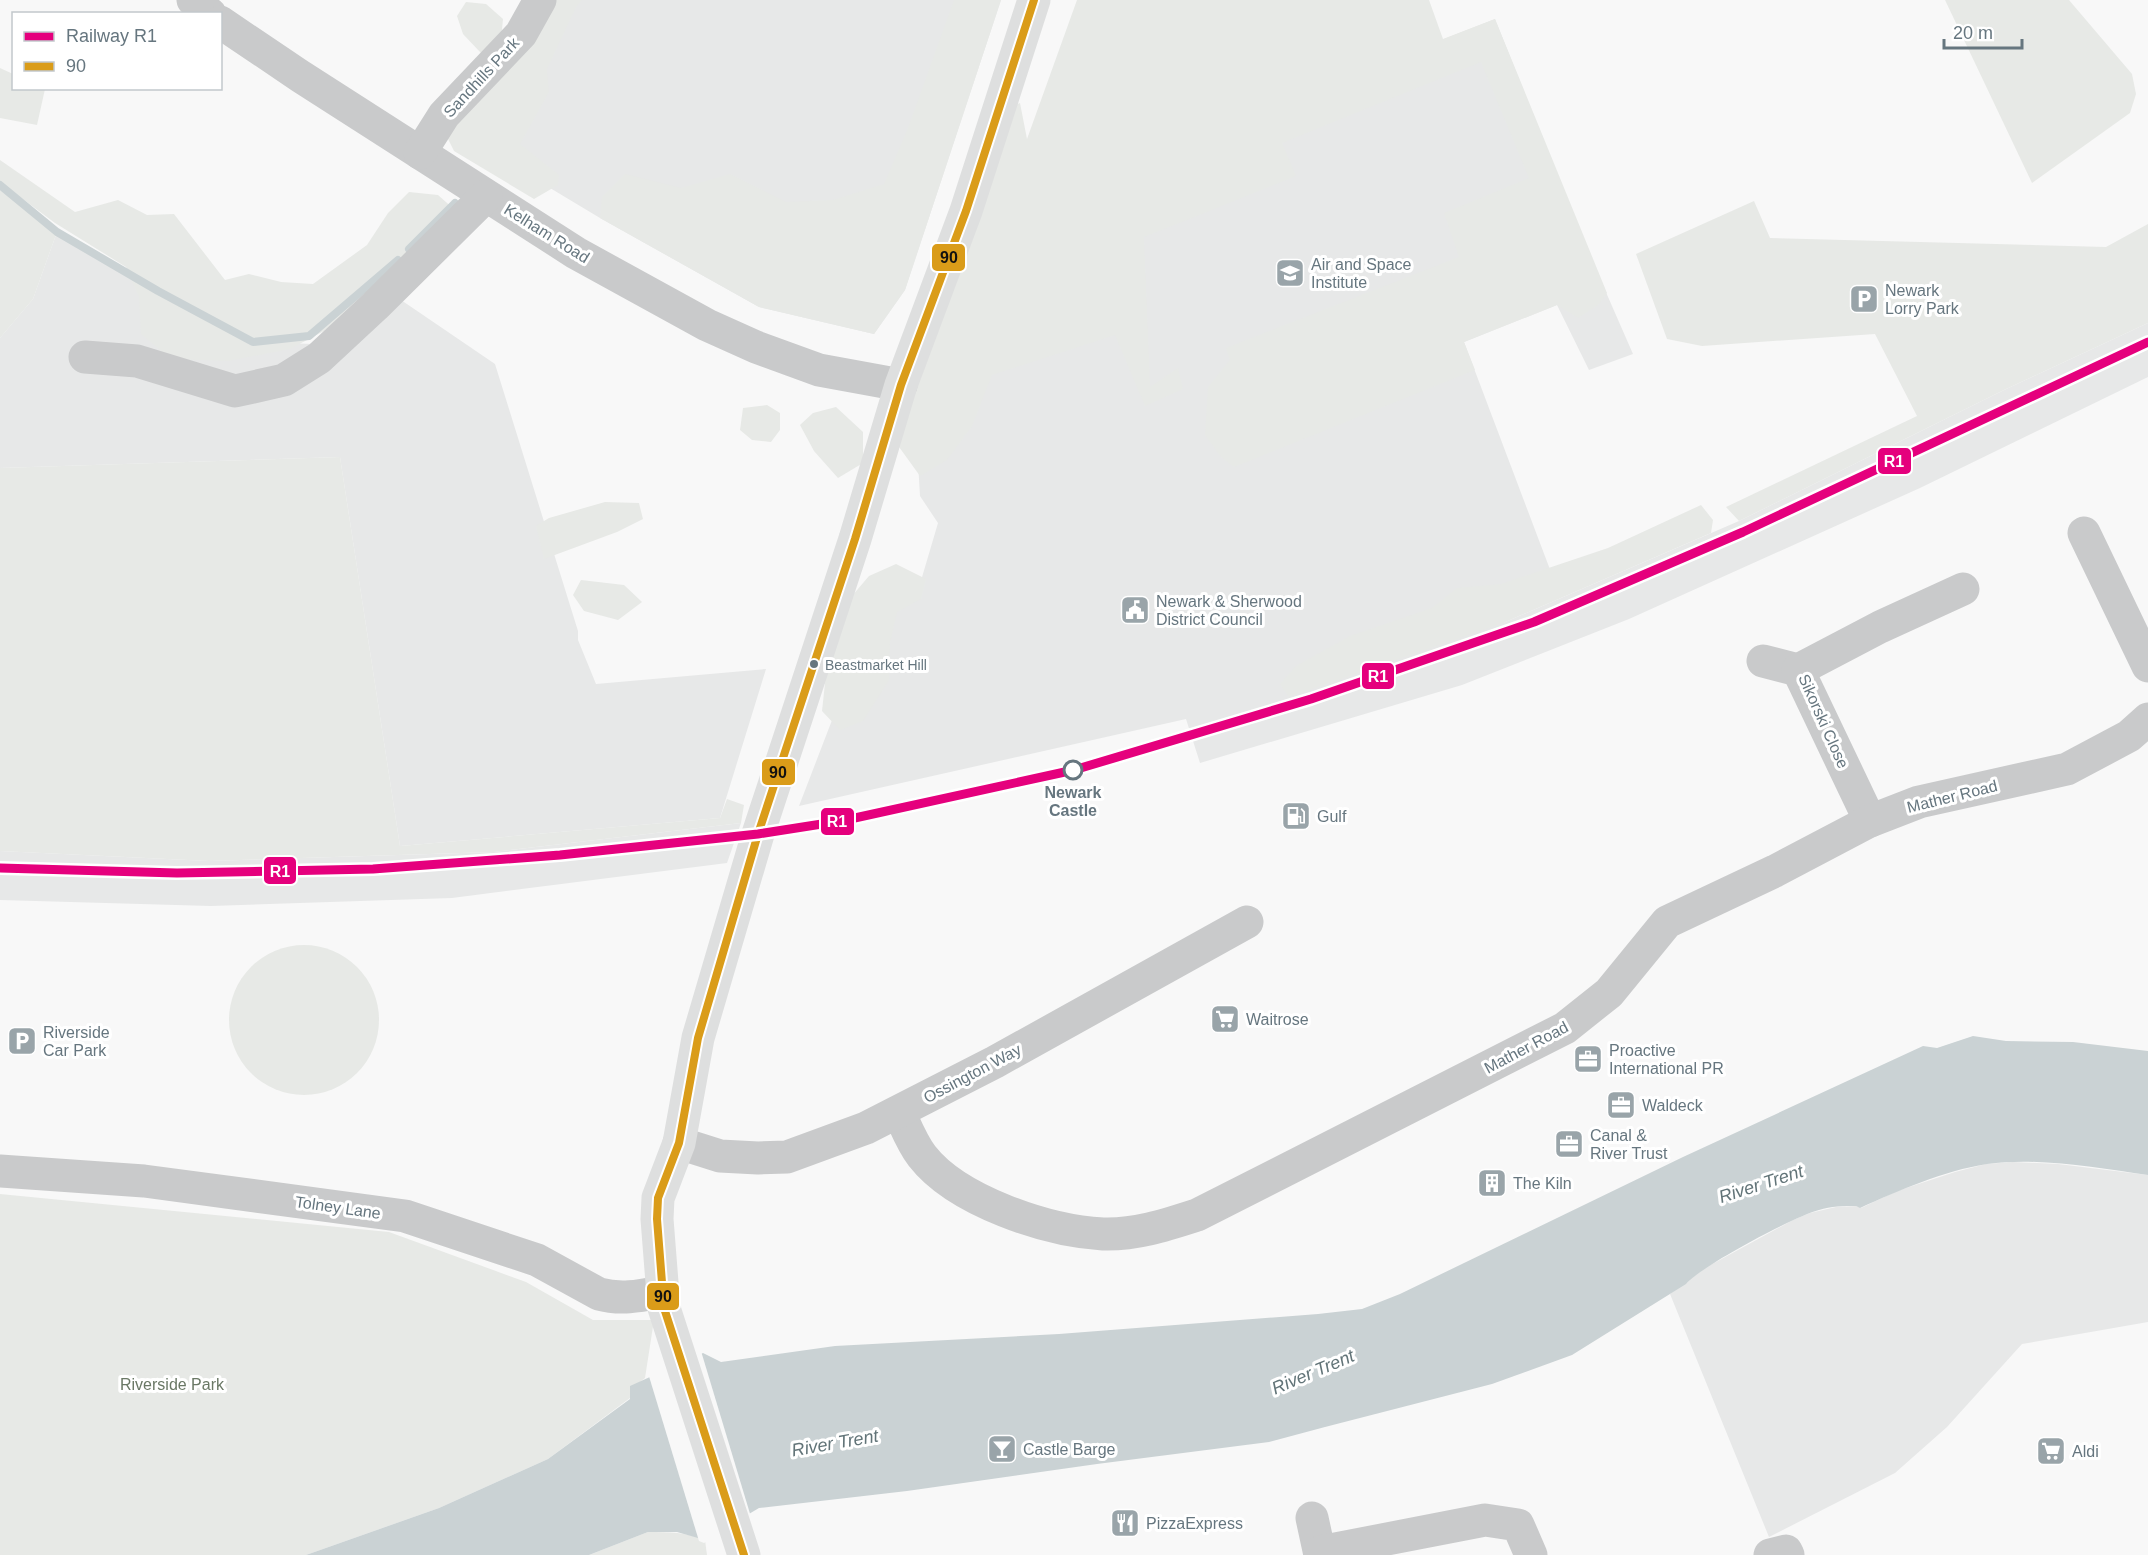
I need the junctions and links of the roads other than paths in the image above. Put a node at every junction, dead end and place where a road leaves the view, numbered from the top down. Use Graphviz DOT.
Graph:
graph roads {
  1 [pos="193,0"];
  2 [pos="540,0"];
  3 [pos="1034,0"];
  4 [pos="208,12"];
  5 [pos="222,23"];
  6 [pos="420,153"];
  7 [pos="486,196"];
  8 [pos="85,357"];
  9 [pos="901,385"];
  10 [pos="2084,533"];
  11 [pos="1963,589"];
  12 [pos="1763,661"];
  13 [pos="2148,666"];
  14 [pos="1798,670"];
  15 [pos="2148,719"];
  16 [pos="1870,821"];
  17 [pos="1248,922"];
  18 [pos="899,1112"];
  19 [pos="679,1143"];
  20 [pos="0,1171"];
  21 [pos="661,1292"];
  22 [pos="1312,1518"];
  23 [pos="1320,1554"];
  24 [pos="744,1555"];
  25 [pos="1532,1555"];
  1 -- 4 [label="street"];
  2 -- 6 [label="street, Sandhills Park"];
  3 -- 9 [label="main road"];
  5 -- 6 [label="street, Kelham Road"];
  6 -- 7 [label="street, Kelham Road"];
  7 -- 8 [label="street"];
  7 -- 9 [label="street, Kelham Road"];
  9 -- 19 [label="main road"];
  10 -- 13 [label="street"];
  11 -- 14 [label="street, Sikorski Close"];
  12 -- 14 [label="street"];
  14 -- 16 [label="street, Sikorski Close"];
  15 -- 16 [label="street, Mather Road"];
  16 -- 18 [label="street, Mather Road"];
  17 -- 18 [label="street, Ossington Way"];
  18 -- 19 [label="street, Ossington Way"];
  19 -- 21 [label="main road"];
  20 -- 21 [label="street, Tolney Lane"];
  21 -- 24 [label="main road"];
  22 -- 23 [label="street"];
  23 -- 25 [label="street"];
}
